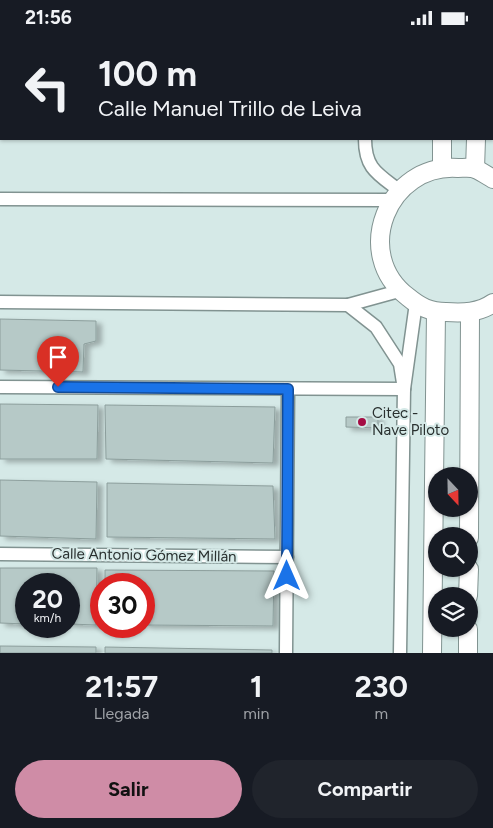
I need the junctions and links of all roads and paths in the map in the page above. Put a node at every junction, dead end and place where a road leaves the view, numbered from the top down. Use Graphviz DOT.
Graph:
graph roads {
  1 [pos="365,140"];
  2 [pos="442,140"];
  3 [pos="476,140"];
  4 [pos="442,167"];
  5 [pos="475,169"];
  6 [pos="493,179"];
  7 [pos="395,196"];
  8 [pos="0,199"];
  9 [pos="399,291"];
  10 [pos="0,302"];
  11 [pos="416,303"];
  12 [pos="493,303"];
  13 [pos="348,305"];
  14 [pos="436,312"];
  15 [pos="470,313"];
  16 [pos="0,387"];
  17 [pos="288,389"];
  18 [pos="404,389"];
  19 [pos="469,527"];
  20 [pos="0,554"];
  21 [pos="287,557"];
  22 [pos="468,637"];
  23 [pos="286,653"];
  24 [pos="400,653"];
  25 [pos="432,653"];
  26 [pos="468,653"];
  1 -- 7 [label="street"];
  2 -- 4 [label="main road"];
  3 -- 5 [label="main road"];
  4 -- 5 [label="main road"];
  4 -- 7 [label="main road"];
  5 -- 6 [label="main road"];
  7 -- 8 [label="street"];
  7 -- 9 [label="main road"];
  9 -- 11 [label="main road"];
  9 -- 13 [label="street"];
  10 -- 13 [label="street"];
  11 -- 14 [label="main road"];
  11 -- 18 [label="street"];
  12 -- 15 [label="main road"];
  13 -- 18 [label="street"];
  14 -- 15 [label="main road"];
  14 -- 25 [label="main road"];
  15 -- 19 [label="main road"];
  16 -- 17 [label="street"];
  17 -- 18 [label="street"];
  17 -- 21 [label="street"];
  18 -- 24 [label="street"];
  20 -- 21 [label="street, Calle Antonio Gómez Millán"];
  21 -- 23 [label="street"];
  22 -- 26 [label="main road"];
}
